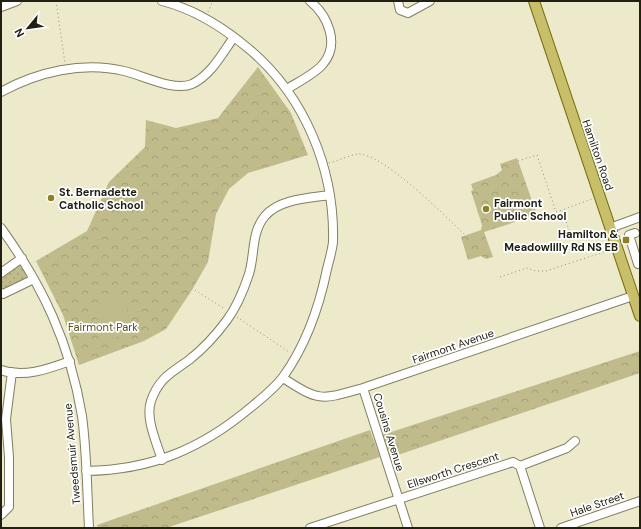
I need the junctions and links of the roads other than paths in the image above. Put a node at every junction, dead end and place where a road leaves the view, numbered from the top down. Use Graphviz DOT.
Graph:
graph roads {
  1 [pos="17,1"];
  2 [pos="162,1"];
  3 [pos="310,1"];
  4 [pos="398,1"];
  5 [pos="430,1"];
  6 [pos="534,1"];
  7 [pos="1,7"];
  8 [pos="234,37"];
  9 [pos="287,90"];
  10 [pos="1,92"];
  11 [pos="330,195"];
  12 [pos="640,218"];
  13 [pos="630,221"];
  14 [pos="1,228"];
  15 [pos="610,228"];
  16 [pos="637,232"];
  17 [pos="22,258"];
  18 [pos="639,264"];
  19 [pos="624,269"];
  20 [pos="1,273"];
  21 [pos="34,279"];
  22 [pos="1,293"];
  23 [pos="633,296"];
  24 [pos="640,316"];
  25 [pos="70,361"];
  26 [pos="1,370"];
  27 [pos="12,372"];
  28 [pos="283,378"];
  29 [pos="363,388"];
  30 [pos="575,441"];
  31 [pos="162,460"];
  32 [pos="520,466"];
  33 [pos="86,471"];
  34 [pos="398,499"];
  35 [pos="640,501"];
  36 [pos="1,515"];
  37 [pos="89,528"];
  38 [pos="310,528"];
  39 [pos="408,528"];
  40 [pos="540,528"];
  41 [pos="561,528"];
  1 -- 7 [label="street"];
  2 -- 8 [label="street"];
  3 -- 9 [label="street"];
  4 -- 5 [label="street"];
  6 -- 15 [label="main road, Hamilton Road"];
  8 -- 9 [label="street"];
  8 -- 10 [label="street"];
  9 -- 11 [label="street"];
  11 -- 28 [label="street"];
  11 -- 31 [label="street"];
  12 -- 13 [label="street"];
  13 -- 15 [label="street"];
  13 -- 16 [label="street"];
  14 -- 17 [label="street, Tweedsmuir Avenue"];
  15 -- 19 [label="main road, Hamilton Road"];
  16 -- 18 [label="street"];
  17 -- 20 [label="street"];
  17 -- 21 [label="street, Tweedsmuir Avenue"];
  18 -- 19 [label="street"];
  19 -- 23 [label="main road, Hamilton Road"];
  21 -- 22 [label="street"];
  21 -- 25 [label="street, Tweedsmuir Avenue"];
  23 -- 24 [label="main road, Hamilton Road"];
  23 -- 29 [label="street, Fairmont Avenue"];
  25 -- 27 [label="street"];
  25 -- 33 [label="street, Tweedsmuir Avenue"];
  26 -- 27 [label="street"];
  27 -- 36 [label="street"];
  28 -- 29 [label="street, Fairmont Avenue"];
  28 -- 31 [label="street"];
  29 -- 34 [label="street, Cousins Avenue"];
  30 -- 32 [label="street"];
  31 -- 33 [label="street"];
  32 -- 34 [label="street, Ellsworth Crescent"];
  32 -- 40 [label="street"];
  33 -- 37 [label="street, Tweedsmuir Avenue"];
  34 -- 38 [label="street, Ellsworth Crescent"];
  34 -- 39 [label="street, Cousins Avenue"];
  35 -- 41 [label="street, Hale Street"];
}
